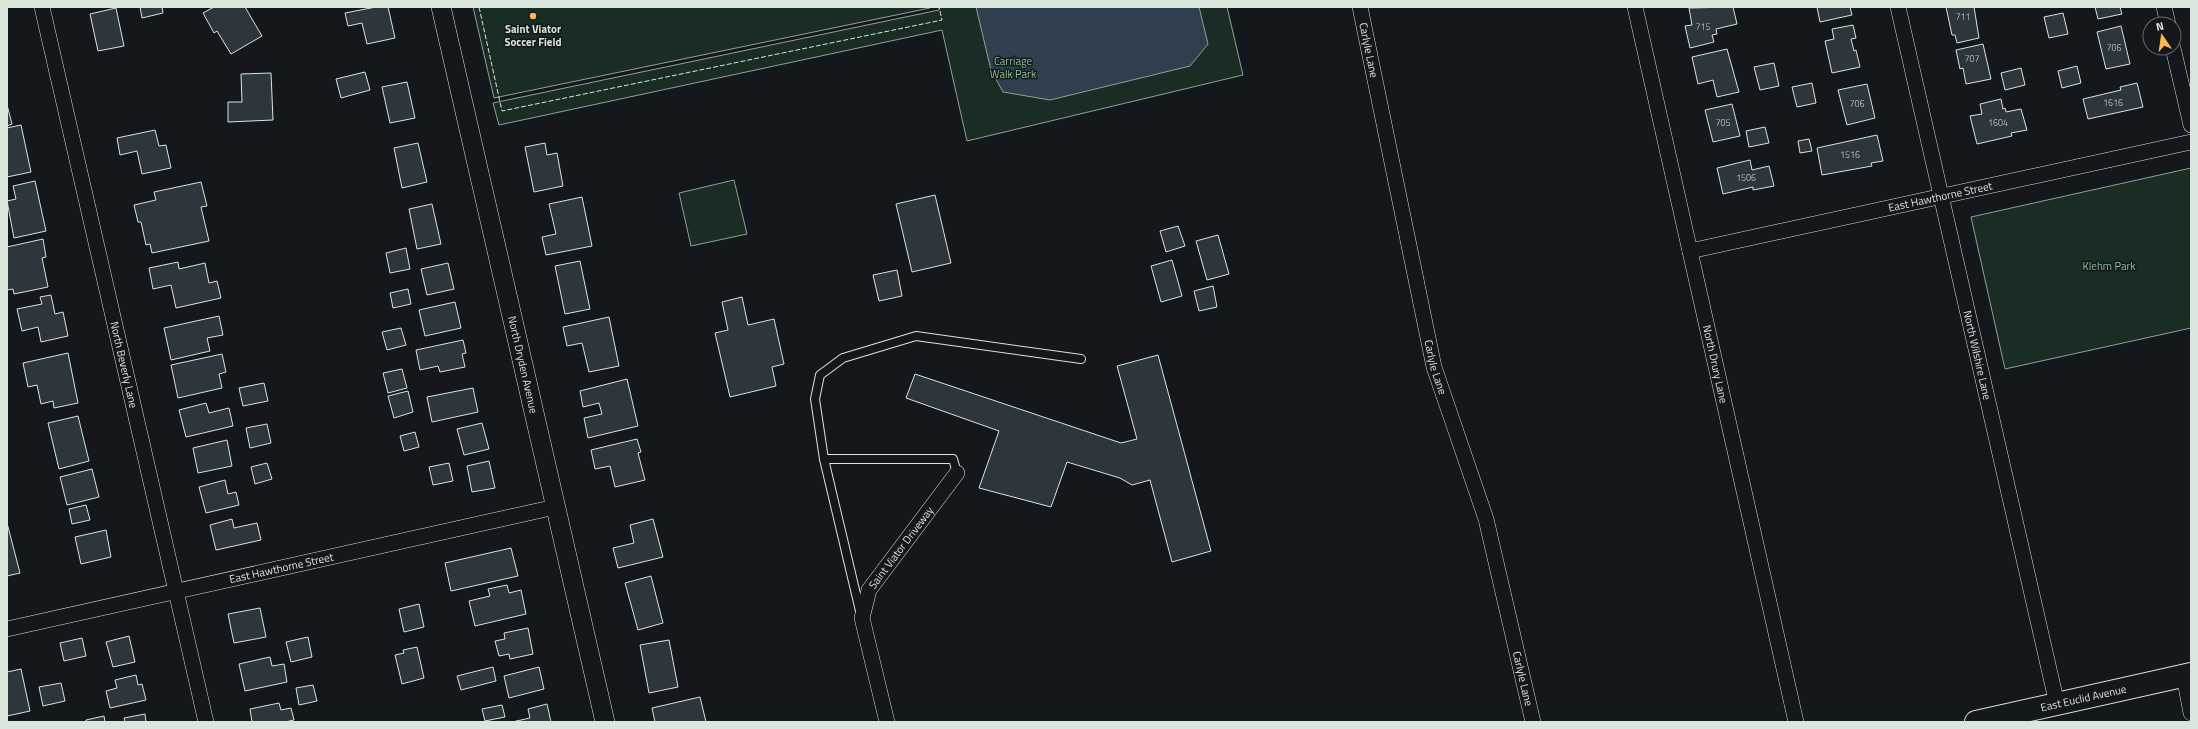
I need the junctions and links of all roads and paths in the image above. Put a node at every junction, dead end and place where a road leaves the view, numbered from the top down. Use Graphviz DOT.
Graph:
graph roads {
  1 [pos="42,7"];
  2 [pos="441,7"];
  3 [pos="1360,7"];
  4 [pos="1635,7"];
  5 [pos="1898,7"];
  6 [pos="2175,56"];
  7 [pos="2191,125"];
  8 [pos="2191,142"];
  9 [pos="1940,196"];
  10 [pos="1690,252"];
  11 [pos="1081,359"];
  12 [pos="824,459"];
  13 [pos="956,473"];
  14 [pos="555,507"];
  15 [pos="176,591"];
  16 [pos="862,618"];
  17 [pos="7,629"];
  18 [pos="2187,675"];
  19 [pos="2057,704"];
  20 [pos="2191,713"];
  21 [pos="206,722"];
  22 [pos="605,722"];
  23 [pos="887,722"];
  24 [pos="1533,722"];
  25 [pos="1796,722"];
  26 [pos="1976,722"];
  1 -- 15 [label="street, North Beverly Lane"];
  2 -- 14 [label="street, North Dryden Avenue"];
  3 -- 24 [label="street, Carlyle Lane"];
  4 -- 10 [label="street, North Drury Lane"];
  5 -- 9 [label="street, North Wilshire Lane"];
  6 -- 7 [label="street"];
  8 -- 9 [label="street, East Hawthorne Street"];
  9 -- 10 [label="street, East Hawthorne Street"];
  9 -- 19 [label="street, North Wilshire Lane"];
  10 -- 25 [label="street, North Drury Lane"];
  11 -- 12 [label="lane"];
  12 -- 13 [label="lane"];
  12 -- 16 [label="lane"];
  13 -- 16 [label="street, Saint Viator Driveway"];
  14 -- 15 [label="street, East Hawthorne Street"];
  14 -- 22 [label="street, North Dryden Avenue"];
  15 -- 17 [label="street, East Hawthorne Street"];
  15 -- 21 [label="street, North Beverly Lane"];
  16 -- 23 [label="street, Saint Viator Driveway"];
  18 -- 19 [label="main road, East Euclid Avenue"];
  18 -- 20 [label="street"];
  19 -- 26 [label="main road, East Euclid Avenue"];
}
